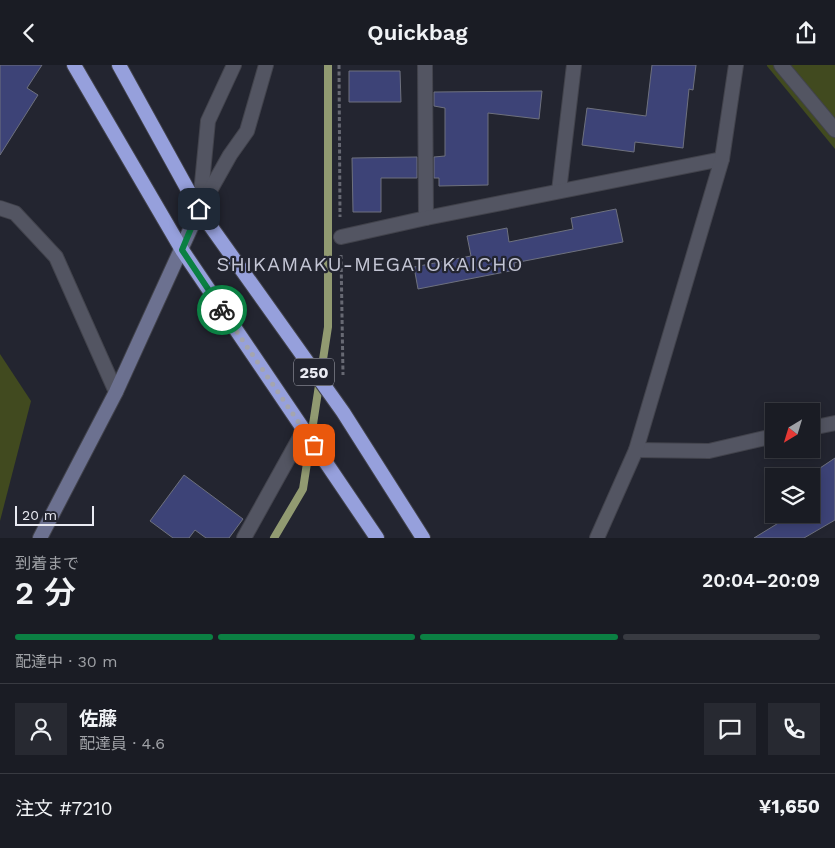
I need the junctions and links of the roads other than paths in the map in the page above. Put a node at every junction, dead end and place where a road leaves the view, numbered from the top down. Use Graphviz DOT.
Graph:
graph roads {
  1 [pos="74,65"];
  2 [pos="119,65"];
  3 [pos="234,65"];
  4 [pos="266,65"];
  5 [pos="425,65"];
  6 [pos="574,65"];
  7 [pos="736,65"];
  8 [pos="782,65"];
  9 [pos="835,130"];
  10 [pos="722,159"];
  11 [pos="559,191"];
  12 [pos="0,208"];
  13 [pos="199,209"];
  14 [pos="426,218"];
  15 [pos="340,237"];
  16 [pos="182,250"];
  17 [pos="116,391"];
  18 [pos="835,423"];
  19 [pos="820,426"];
  20 [pos="304,430"];
  21 [pos="765,438"];
  22 [pos="636,450"];
  23 [pos="40,538"];
  24 [pos="244,538"];
  25 [pos="377,538"];
  26 [pos="424,538"];
  27 [pos="597,538"];
  1 -- 16 [label="highway, 250"];
  2 -- 13 [label="highway, 250"];
  3 -- 13 [label="street"];
  4 -- 13 [label="street"];
  5 -- 14 [label="street"];
  6 -- 11 [label="street"];
  7 -- 10 [label="street"];
  8 -- 9 [label="street"];
  10 -- 11 [label="street"];
  10 -- 22 [label="street"];
  11 -- 14 [label="street"];
  12 -- 17 [label="street"];
  13 -- 16 [label="main road"];
  13 -- 26 [label="highway, 250"];
  14 -- 15 [label="street"];
  16 -- 17 [label="main road"];
  16 -- 20 [label="highway, 250"];
  17 -- 23 [label="main road"];
  18 -- 19 [label="street"];
  20 -- 24 [label="street"];
  20 -- 25 [label="highway, 250"];
  21 -- 22 [label="street"];
  22 -- 27 [label="street"];
}
